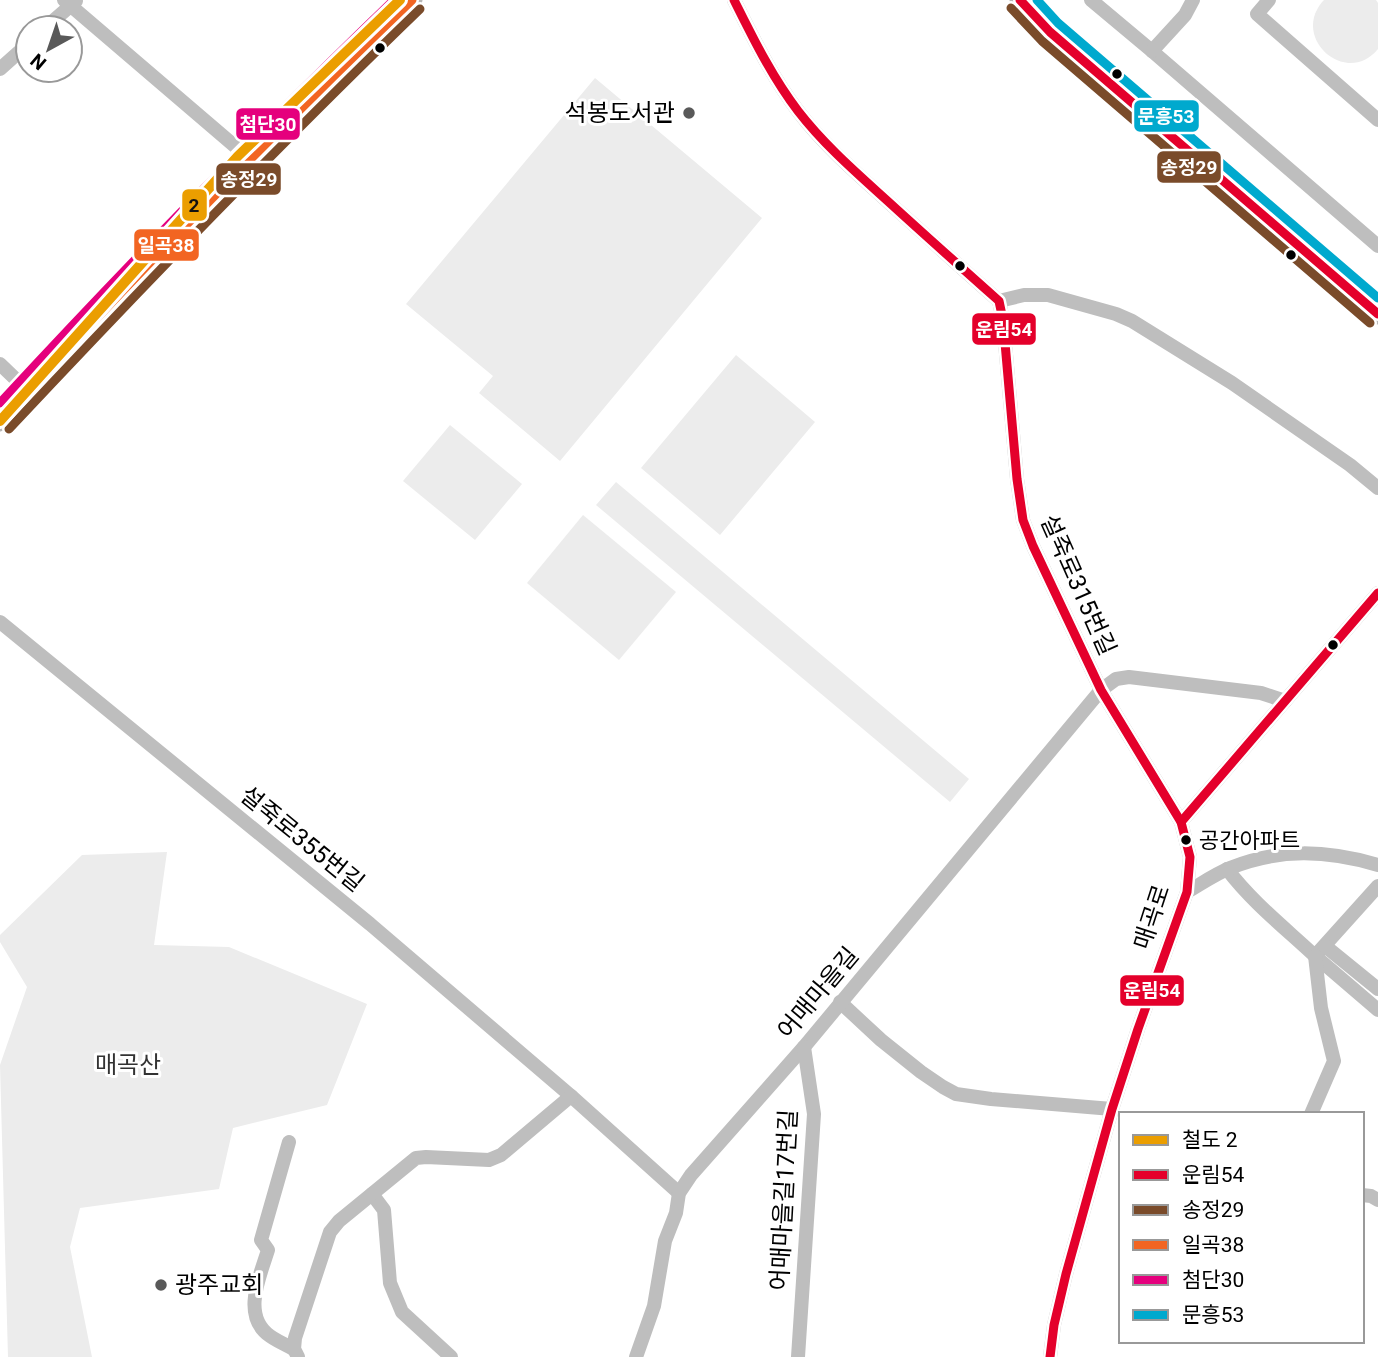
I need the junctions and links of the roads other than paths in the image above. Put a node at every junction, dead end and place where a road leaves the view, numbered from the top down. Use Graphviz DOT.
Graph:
graph roads {
  1 [pos="412,0"];
  2 [pos="734,0"];
  3 [pos="1020,0"];
  4 [pos="1091,0"];
  5 [pos="1193,0"];
  6 [pos="1269,0"];
  7 [pos="71,2"];
  8 [pos="1152,51"];
  9 [pos="14,56"];
  10 [pos="0,69"];
  11 [pos="1378,120"];
  12 [pos="251,160"];
  13 [pos="1378,246"];
  14 [pos="999,301"];
  15 [pos="1378,314"];
  16 [pos="0,364"];
  17 [pos="28,391"];
  18 [pos="0,421"];
  19 [pos="1378,488"];
  20 [pos="1378,593"];
  21 [pos="0,622"];
  22 [pos="1101,690"];
  23 [pos="1285,701"];
  24 [pos="1181,822"];
  25 [pos="1378,865"];
  26 [pos="1227,869"];
  27 [pos="1378,886"];
  28 [pos="1187,892"];
  29 [pos="1320,951"];
  30 [pos="1378,989"];
  31 [pos="840,1002"];
  32 [pos="1378,1010"];
  33 [pos="804,1047"];
  34 [pos="571,1096"];
  35 [pos="1112,1109"];
  36 [pos="1312,1112"];
  37 [pos="289,1142"];
  38 [pos="679,1193"];
  39 [pos="372,1194"];
  40 [pos="296,1353"];
  41 [pos="451,1357"];
  42 [pos="636,1357"];
  43 [pos="798,1357"];
  44 [pos="1050,1357"];
  1 -- 12 [label="main road"];
  2 -- 14 [label="street"];
  3 -- 15 [label="main road"];
  4 -- 8 [label="street"];
  5 -- 8 [label="street"];
  6 -- 11 [label="street"];
  7 -- 12 [label="street"];
  8 -- 13 [label="street"];
  9 -- 10 [label="street"];
  12 -- 17 [label="main road"];
  14 -- 19 [label="street"];
  14 -- 22 [label="street, 설죽로315번길"];
  16 -- 17 [label="street"];
  17 -- 18 [label="main road"];
  20 -- 23 [label="street"];
  21 -- 34 [label="street, 설죽로355번길"];
  22 -- 23 [label="street"];
  22 -- 24 [label="street, 설죽로315번길"];
  22 -- 31 [label="street, 어매마을길"];
  23 -- 24 [label="street"];
  24 -- 28 [label="street, 매곡로"];
  25 -- 26 [label="street"];
  26 -- 28 [label="street"];
  26 -- 29 [label="street"];
  27 -- 29 [label="street"];
  28 -- 35 [label="street, 매곡로"];
  29 -- 30 [label="street"];
  29 -- 32 [label="street"];
  29 -- 36 [label="street"];
  31 -- 33 [label="street, 어매마을길"];
  31 -- 35 [label="street"];
  33 -- 38 [label="street, 어매마을길"];
  33 -- 43 [label="street, 어매마을길17번길"];
  34 -- 38 [label="street, 설죽로355번길"];
  34 -- 39 [label="street"];
  35 -- 44 [label="street, 매곡로"];
  37 -- 40 [label="street"];
  38 -- 42 [label="street, 어매마을길"];
  39 -- 40 [label="street"];
  39 -- 41 [label="street"];
}
